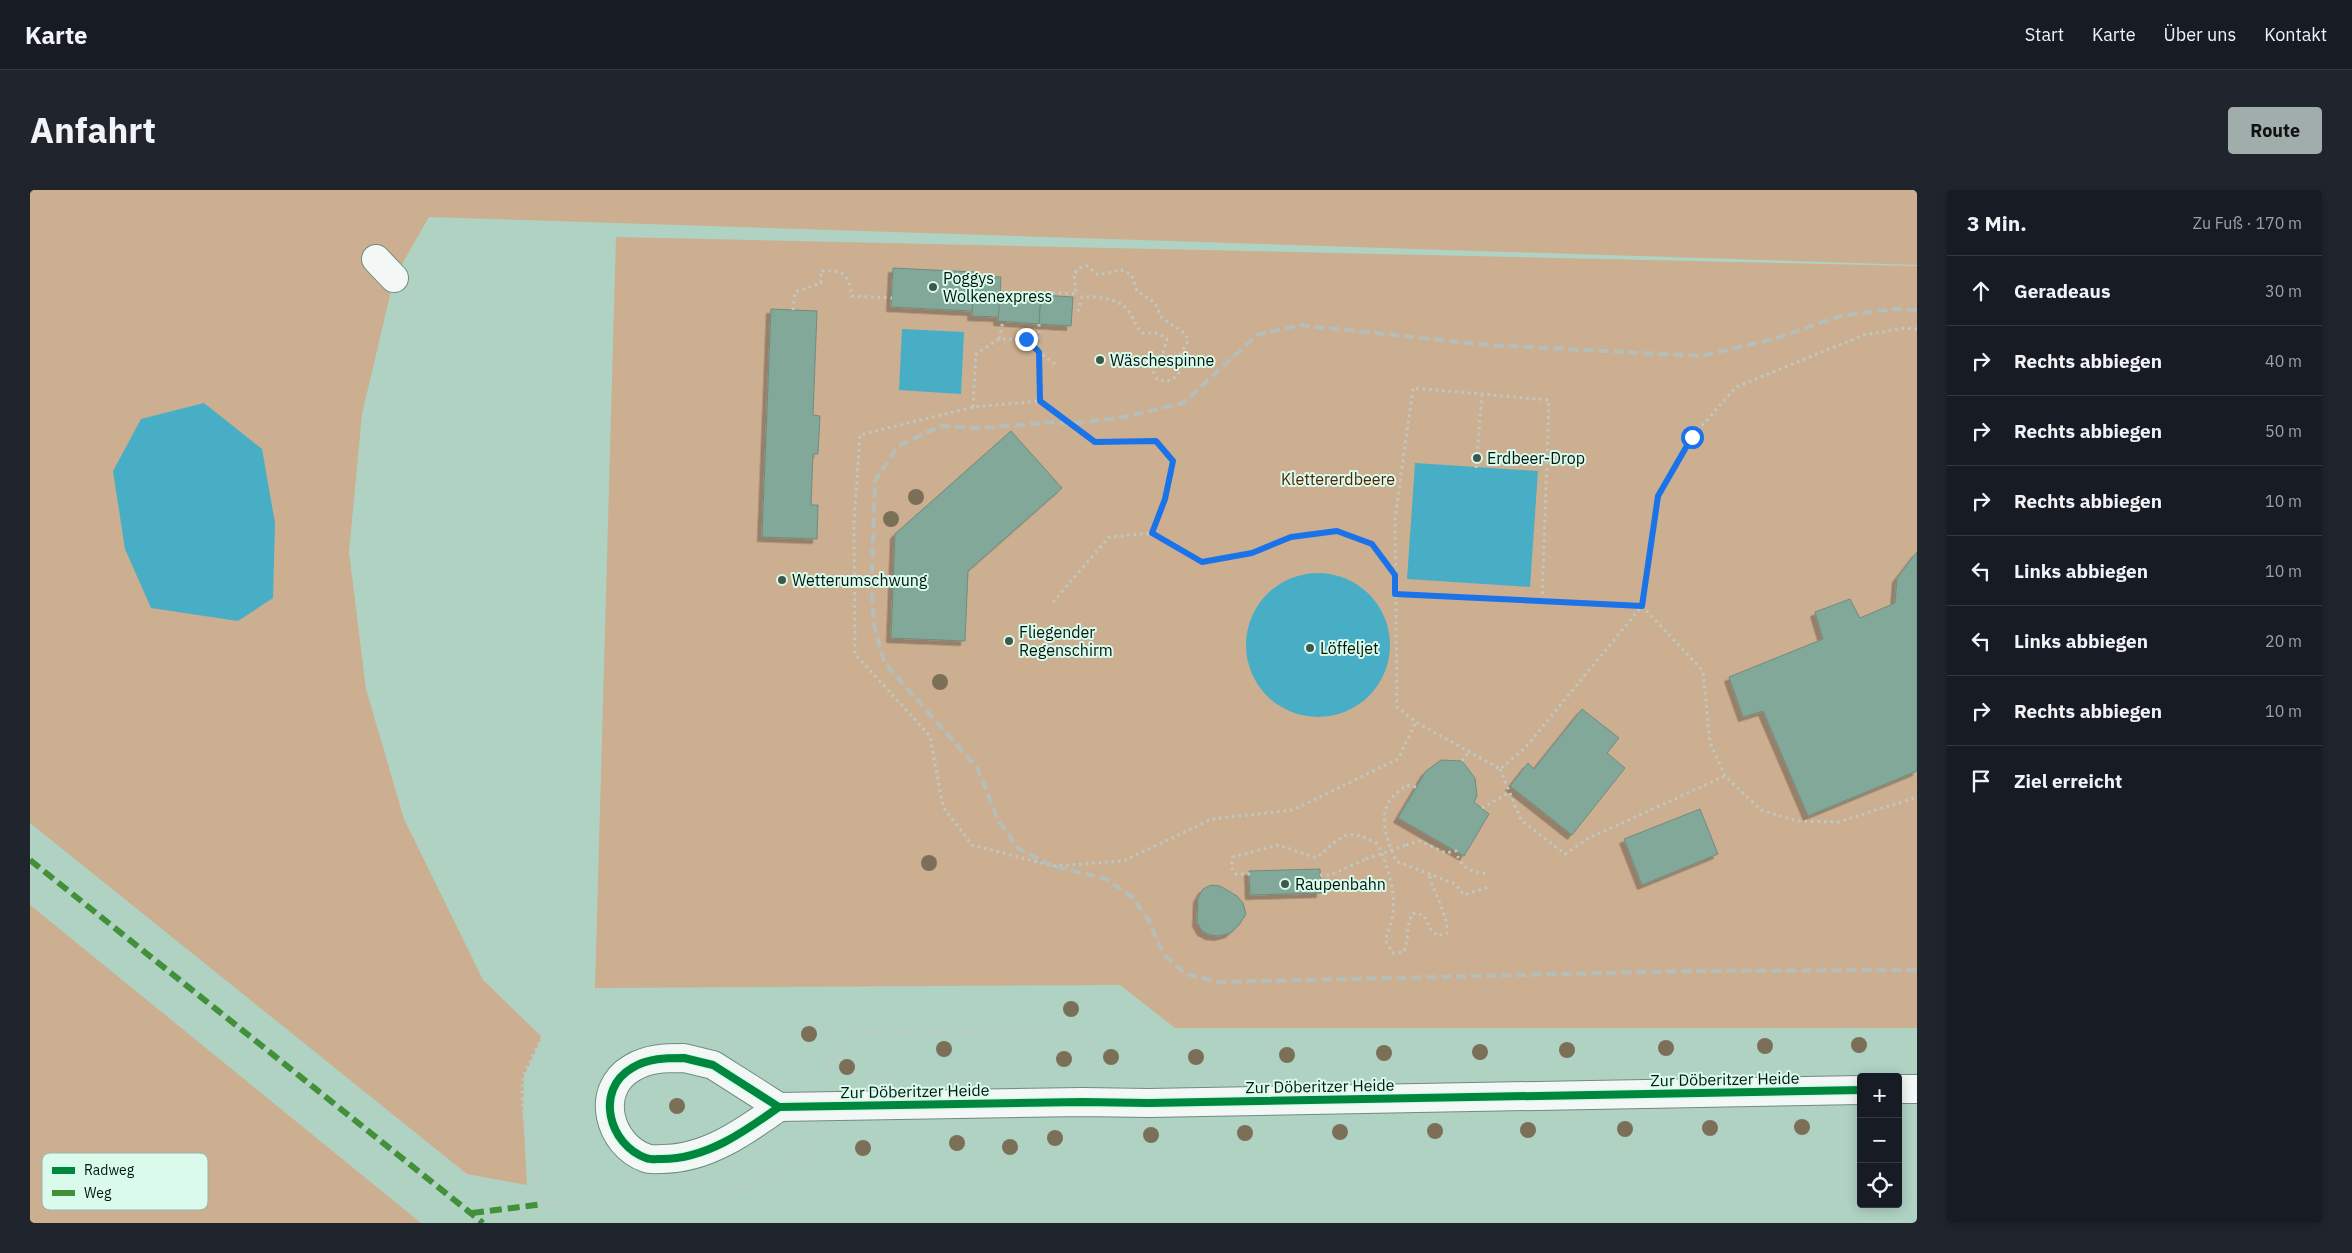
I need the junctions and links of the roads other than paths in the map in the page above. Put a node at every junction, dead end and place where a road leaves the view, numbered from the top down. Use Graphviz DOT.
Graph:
graph roads {
  1 [pos="1917,1089"];
  2 [pos="1857,1090"];
  3 [pos="1902,1090"];
  4 [pos="779,1108"];
  1 -- 3 [label="street"];
  2 -- 4 [label="street, Zur Döberitzer Heide"];
  4 -- 4 [label="street"];
}
